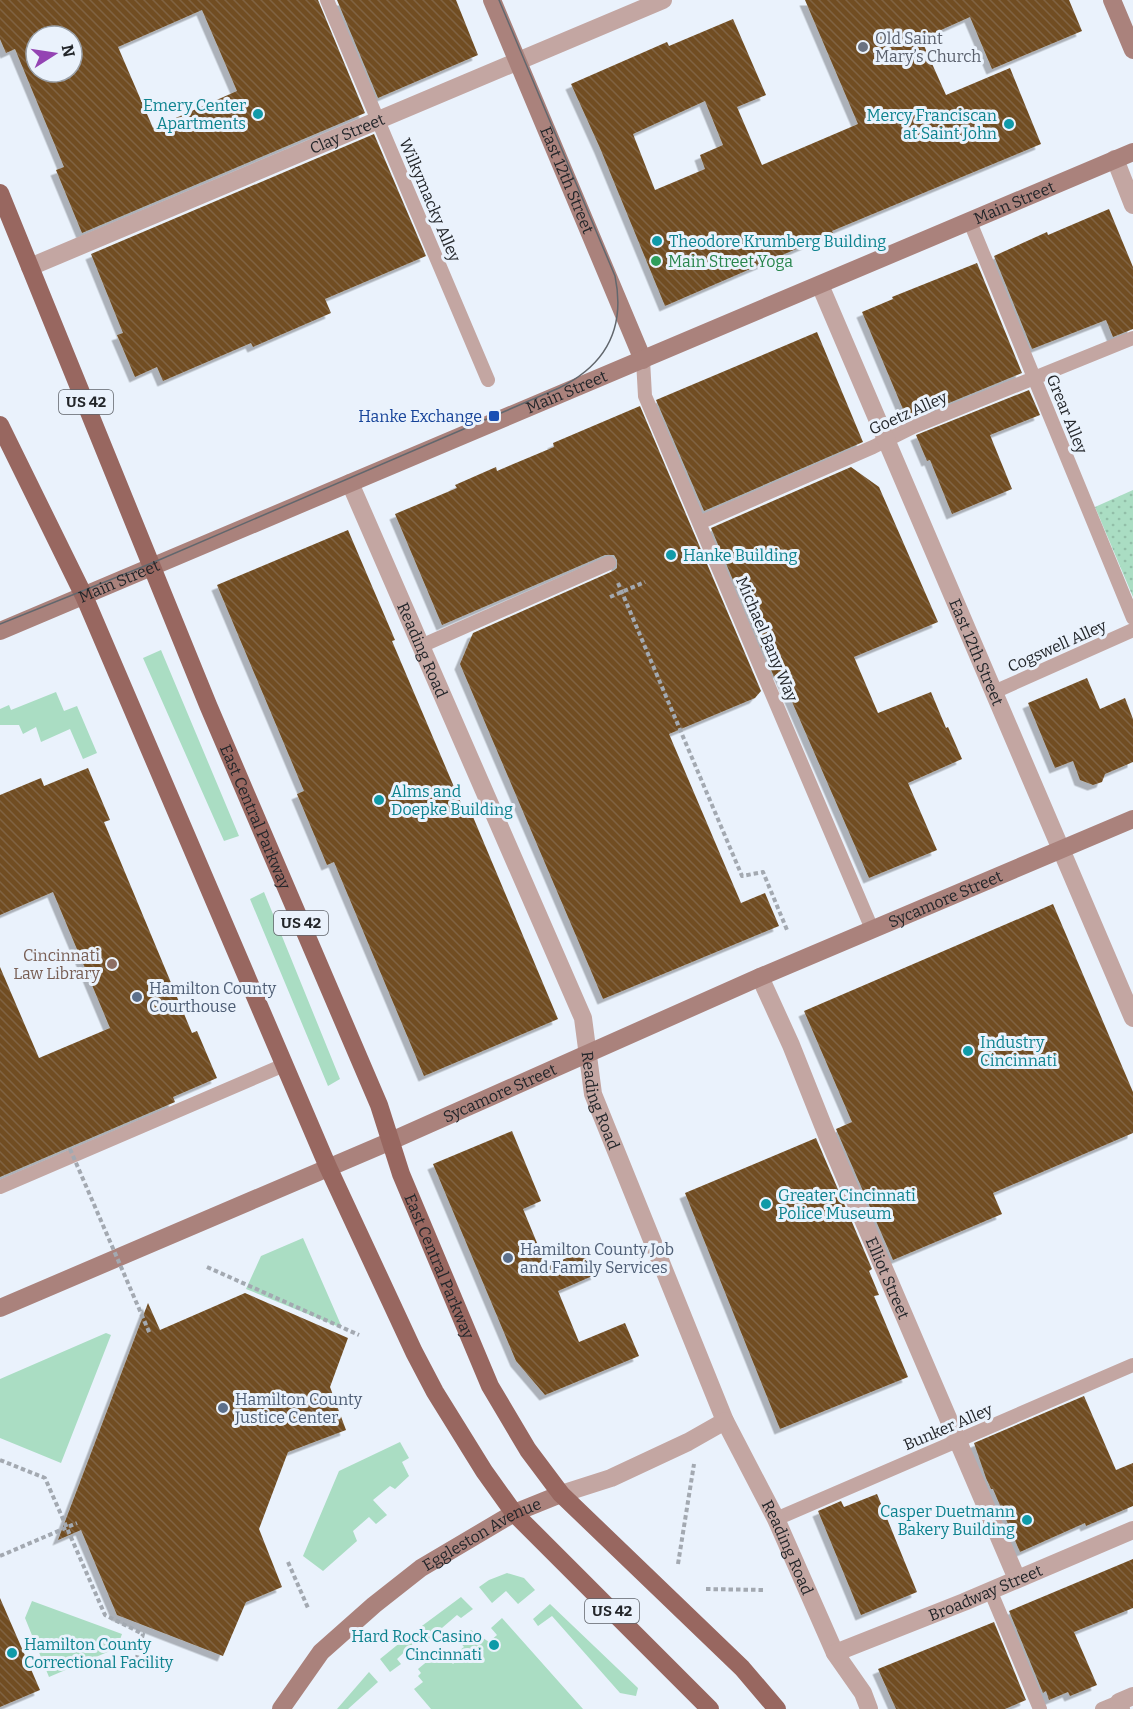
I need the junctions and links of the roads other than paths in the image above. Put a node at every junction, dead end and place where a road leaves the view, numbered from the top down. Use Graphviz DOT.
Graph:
graph roads {
  1 [pos="327,0"];
  2 [pos="492,0"];
  3 [pos="663,0"];
  4 [pos="1112,0"];
  5 [pos="1133,50"];
  6 [pos="518,61"];
  7 [pos="378,120"];
  8 [pos="1133,152"];
  9 [pos="1115,159"];
  10 [pos="0,193"];
  11 [pos="1133,205"];
  12 [pos="970,222"];
  13 [pos="30,267"];
  14 [pos="820,285"];
  15 [pos="1133,338"];
  16 [pos="642,360"];
  17 [pos="1035,377"];
  18 [pos="488,380"];
  19 [pos="0,425"];
  20 [pos="887,440"];
  21 [pos="350,483"];
  22 [pos="699,523"];
  23 [pos="609,563"];
  24 [pos="153,567"];
  25 [pos="84,596"];
  26 [pos="1133,618"];
  27 [pos="1133,630"];
  28 [pos="0,631"];
  29 [pos="421,646"];
  30 [pos="994,692"];
  31 [pos="1133,819"];
  32 [pos="1061,848"];
  33 [pos="872,929"];
  34 [pos="760,977"];
  35 [pos="1133,1018"];
  36 [pos="588,1053"];
  37 [pos="284,1065"];
  38 [pos="391,1141"];
  39 [pos="328,1167"];
  40 [pos="0,1187"];
  41 [pos="0,1308"];
  42 [pos="1131,1368"];
  43 [pos="725,1420"];
  44 [pos="958,1440"];
  45 [pos="561,1494"];
  46 [pos="514,1513"];
  47 [pos="776,1519"];
  48 [pos="1133,1530"];
  49 [pos="1017,1579"];
  50 [pos="990,1590"];
  51 [pos="835,1653"];
  52 [pos="281,1709"];
  53 [pos="710,1709"];
  54 [pos="777,1709"];
  55 [pos="869,1709"];
  56 [pos="1040,1709"];
  1 -- 7 [label="lane, Wilkymacky Alley"];
  2 -- 6 [label="street, East 12th Street"];
  3 -- 6 [label="street, Clay Street"];
  4 -- 5 [label="street"];
  6 -- 7 [label="street, Clay Street"];
  6 -- 16 [label="street, East 12th Street"];
  7 -- 13 [label="street, Clay Street"];
  7 -- 18 [label="lane, Wilkymacky Alley"];
  8 -- 9 [label="street, Main Street"];
  9 -- 11 [label="street"];
  9 -- 12 [label="street, Main Street"];
  10 -- 13 [label="main road, East Central Parkway / US 42"];
  12 -- 14 [label="street, Main Street"];
  12 -- 17 [label="lane, Grear Alley"];
  13 -- 24 [label="main road, East Central Parkway / US 42"];
  14 -- 16 [label="street, Main Street"];
  14 -- 20 [label="street, East 12th Street"];
  15 -- 17 [label="lane, Goetz Alley"];
  16 -- 21 [label="street, Main Street"];
  16 -- 22 [label="lane, Michael Bany Way"];
  17 -- 20 [label="lane, Goetz Alley"];
  17 -- 26 [label="lane, Grear Alley"];
  19 -- 25 [label="main road, US 42"];
  20 -- 22 [label="lane, Goetz Alley"];
  20 -- 30 [label="street, East 12th Street"];
  21 -- 24 [label="street, Main Street"];
  21 -- 29 [label="street, Reading Road"];
  22 -- 33 [label="lane, Michael Bany Way"];
  23 -- 29 [label="lane"];
  24 -- 25 [label="street, Main Street"];
  24 -- 38 [label="main road, East Central Parkway / US 42"];
  25 -- 28 [label="street, Main Street"];
  25 -- 37 [label="main road, US 42"];
  27 -- 30 [label="lane, Cogswell Alley"];
  29 -- 36 [label="street, Reading Road"];
  30 -- 32 [label="street, East 12th Street"];
  31 -- 32 [label="street, Sycamore Street"];
  32 -- 33 [label="street, Sycamore Street"];
  32 -- 35 [label="street, East 12th Street"];
  33 -- 34 [label="street, Sycamore Street"];
  34 -- 36 [label="street, Sycamore Street"];
  34 -- 44 [label="street, Elliot Street"];
  36 -- 38 [label="street, Sycamore Street"];
  36 -- 43 [label="street, Reading Road"];
  37 -- 39 [label="main road, US 42"];
  37 -- 40 [label="lane"];
  38 -- 39 [label="street, Sycamore Street"];
  38 -- 45 [label="main road, East Central Parkway / US 42"];
  39 -- 41 [label="street, Sycamore Street"];
  39 -- 46 [label="main road, US 42"];
  42 -- 44 [label="lane, Bunker Alley"];
  43 -- 45 [label="street, Eggleston Avenue"];
  43 -- 47 [label="street, Reading Road"];
  44 -- 47 [label="lane, Bunker Alley"];
  44 -- 49 [label="street, Elliot Street"];
  45 -- 46 [label="street, Eggleston Avenue"];
  45 -- 54 [label="main road, US 42"];
  46 -- 52 [label="street, Eggleston Avenue"];
  46 -- 53 [label="main road, US 42"];
  47 -- 51 [label="street, Reading Road"];
  48 -- 49 [label="street, Broadway Street"];
  49 -- 50 [label="street, Broadway Street"];
  50 -- 51 [label="street, Broadway Street"];
  50 -- 56 [label="lane"];
  51 -- 55 [label="street, Reading Road"];
}
